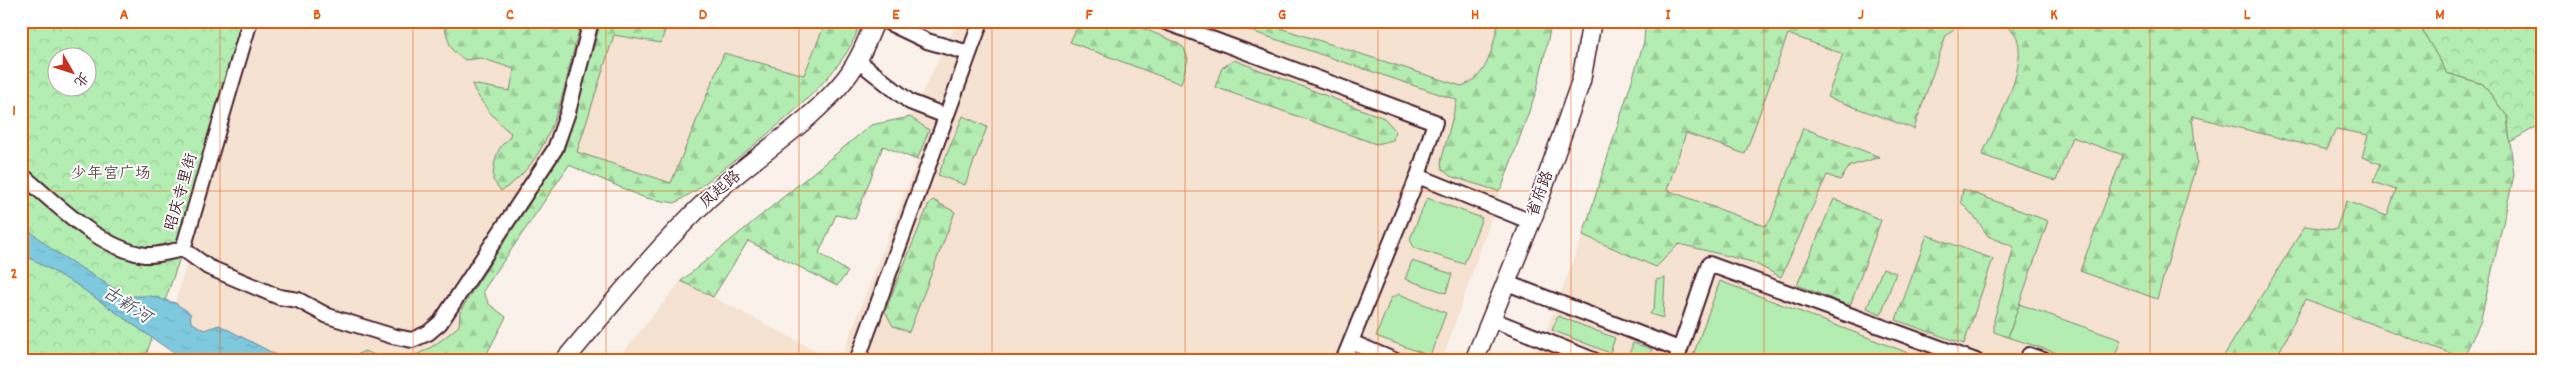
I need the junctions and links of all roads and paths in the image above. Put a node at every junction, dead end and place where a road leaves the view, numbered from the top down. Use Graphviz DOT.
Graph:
graph roads {
  1 [pos="250,21"];
  2 [pos="591,21"];
  3 [pos="875,21"];
  4 [pos="885,21"];
  5 [pos="981,21"];
  6 [pos="1163,21"];
  7 [pos="1592,21"];
  8 [pos="969,53"];
  9 [pos="857,60"];
  10 [pos="946,116"];
  11 [pos="21,174"];
  12 [pos="1418,176"];
  13 [pos="1531,222"];
  14 [pos="183,249"];
  15 [pos="1507,284"];
  16 [pos="1491,319"];
  17 [pos="1351,342"];
  18 [pos="1677,355"];
  19 [pos="564,361"];
  20 [pos="857,361"];
  21 [pos="1343,361"];
  22 [pos="1396,361"];
  23 [pos="1474,361"];
  24 [pos="1596,361"];
  25 [pos="1976,361"];
  26 [pos="2027,361"];
  27 [pos="2046,361"];
  1 -- 14 [label="street, 昭庆寺里街"];
  2 -- 14 [label="street"];
  3 -- 9 [label="street, 凤起路"];
  4 -- 8 [label="street"];
  5 -- 8 [label="street"];
  6 -- 12 [label="street"];
  7 -- 13 [label="street, 省府路"];
  8 -- 10 [label="street"];
  9 -- 10 [label="street"];
  9 -- 19 [label="street, 凤起路"];
  10 -- 20 [label="street"];
  11 -- 14 [label="street, 昭庆寺里街"];
  12 -- 13 [label="street"];
  12 -- 17 [label="street"];
  13 -- 15 [label="street, 省府路"];
  15 -- 16 [label="street, 省府路"];
  15 -- 18 [label="street"];
  16 -- 23 [label="street, 省府路"];
  16 -- 24 [label="street"];
  17 -- 21 [label="street"];
  17 -- 22 [label="street"];
  18 -- 25 [label="street"];
  26 -- 27 [label="street"];
}
